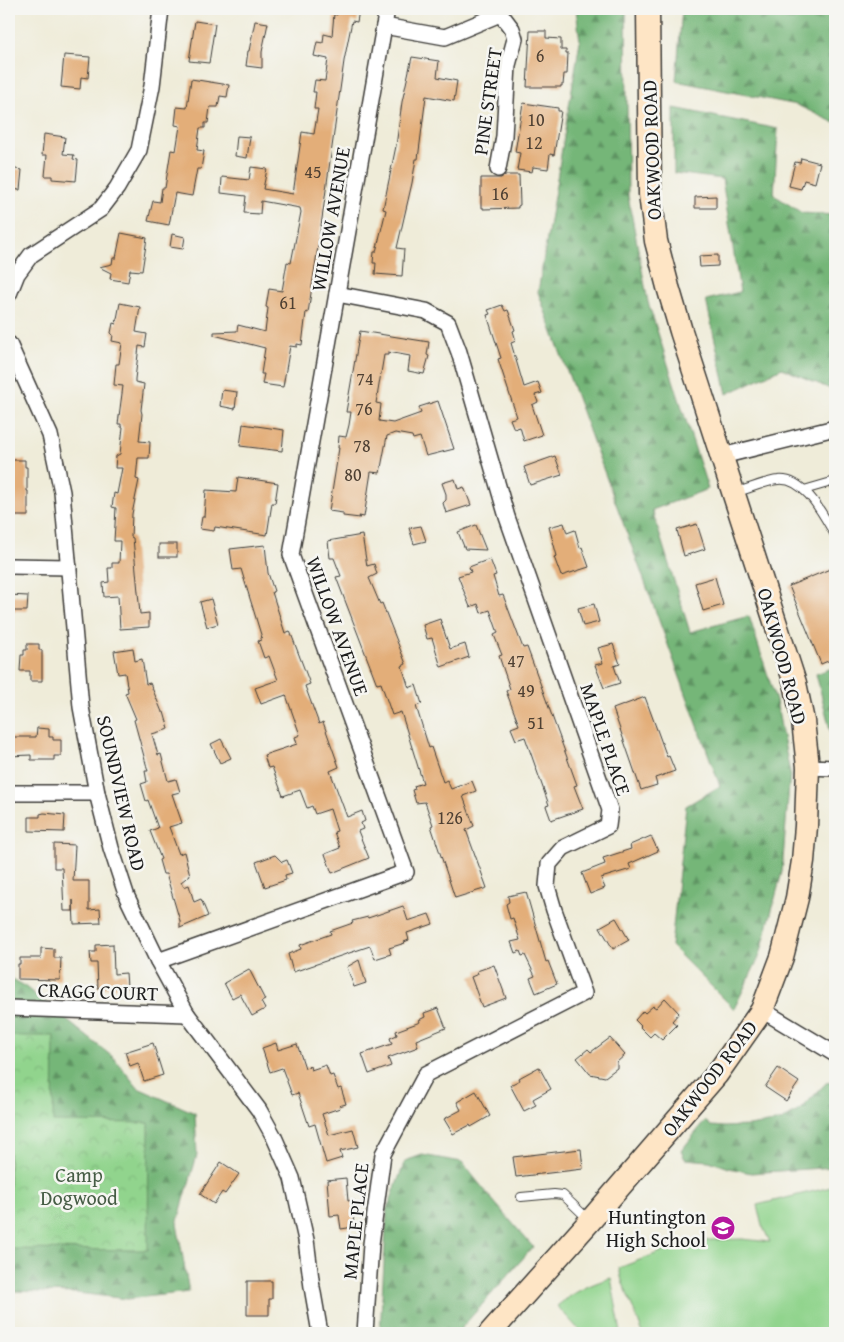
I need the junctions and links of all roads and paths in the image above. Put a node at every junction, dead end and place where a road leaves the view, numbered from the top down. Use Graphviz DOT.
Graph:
graph roads {
  1 [pos="161,9"];
  2 [pos="387,9"];
  3 [pos="648,9"];
  4 [pos="499,11"];
  5 [pos="384,26"];
  6 [pos="498,169"];
  7 [pos="9,294"];
  8 [pos="337,294"];
  9 [pos="9,344"];
  10 [pos="835,428"];
  11 [pos="722,456"];
  12 [pos="835,481"];
  13 [pos="804,490"];
  14 [pos="734,493"];
  15 [pos="835,534"];
  16 [pos="9,566"];
  17 [pos="69,567"];
  18 [pos="808,767"];
  19 [pos="835,768"];
  20 [pos="9,793"];
  21 [pos="98,793"];
  22 [pos="158,961"];
  23 [pos="9,1008"];
  24 [pos="762,1010"];
  25 [pos="187,1014"];
  26 [pos="835,1054"];
  27 [pos="521,1198"];
  28 [pos="590,1221"];
  29 [pos="320,1333"];
  30 [pos="365,1333"];
  31 [pos="490,1333"];
  1 -- 7 [label="street"];
  2 -- 5 [label="street, WILLOW AVENUE"];
  3 -- 11 [label="main road, OAKWOOD ROAD"];
  4 -- 5 [label="street, PINE STREET"];
  4 -- 6 [label="street, PINE STREET"];
  5 -- 8 [label="street, WILLOW AVENUE"];
  8 -- 22 [label="street, WILLOW AVENUE"];
  8 -- 30 [label="street, MAPLE PLACE"];
  9 -- 17 [label="street, SOUNDVIEW ROAD"];
  10 -- 11 [label="street"];
  11 -- 14 [label="main road, OAKWOOD ROAD"];
  12 -- 13 [label="lane"];
  13 -- 14 [label="lane"];
  13 -- 15 [label="lane"];
  14 -- 18 [label="main road, OAKWOOD ROAD"];
  16 -- 17 [label="street"];
  17 -- 21 [label="street, SOUNDVIEW ROAD"];
  18 -- 19 [label="street"];
  18 -- 24 [label="main road, OAKWOOD ROAD"];
  20 -- 21 [label="street"];
  21 -- 22 [label="street, SOUNDVIEW ROAD"];
  22 -- 25 [label="street, SOUNDVIEW ROAD"];
  23 -- 25 [label="street, CRAGG COURT"];
  24 -- 26 [label="street"];
  24 -- 28 [label="main road, OAKWOOD ROAD"];
  25 -- 29 [label="street, SOUNDVIEW ROAD"];
  27 -- 28 [label="lane"];
  28 -- 31 [label="main road, OAKWOOD ROAD"];
}
